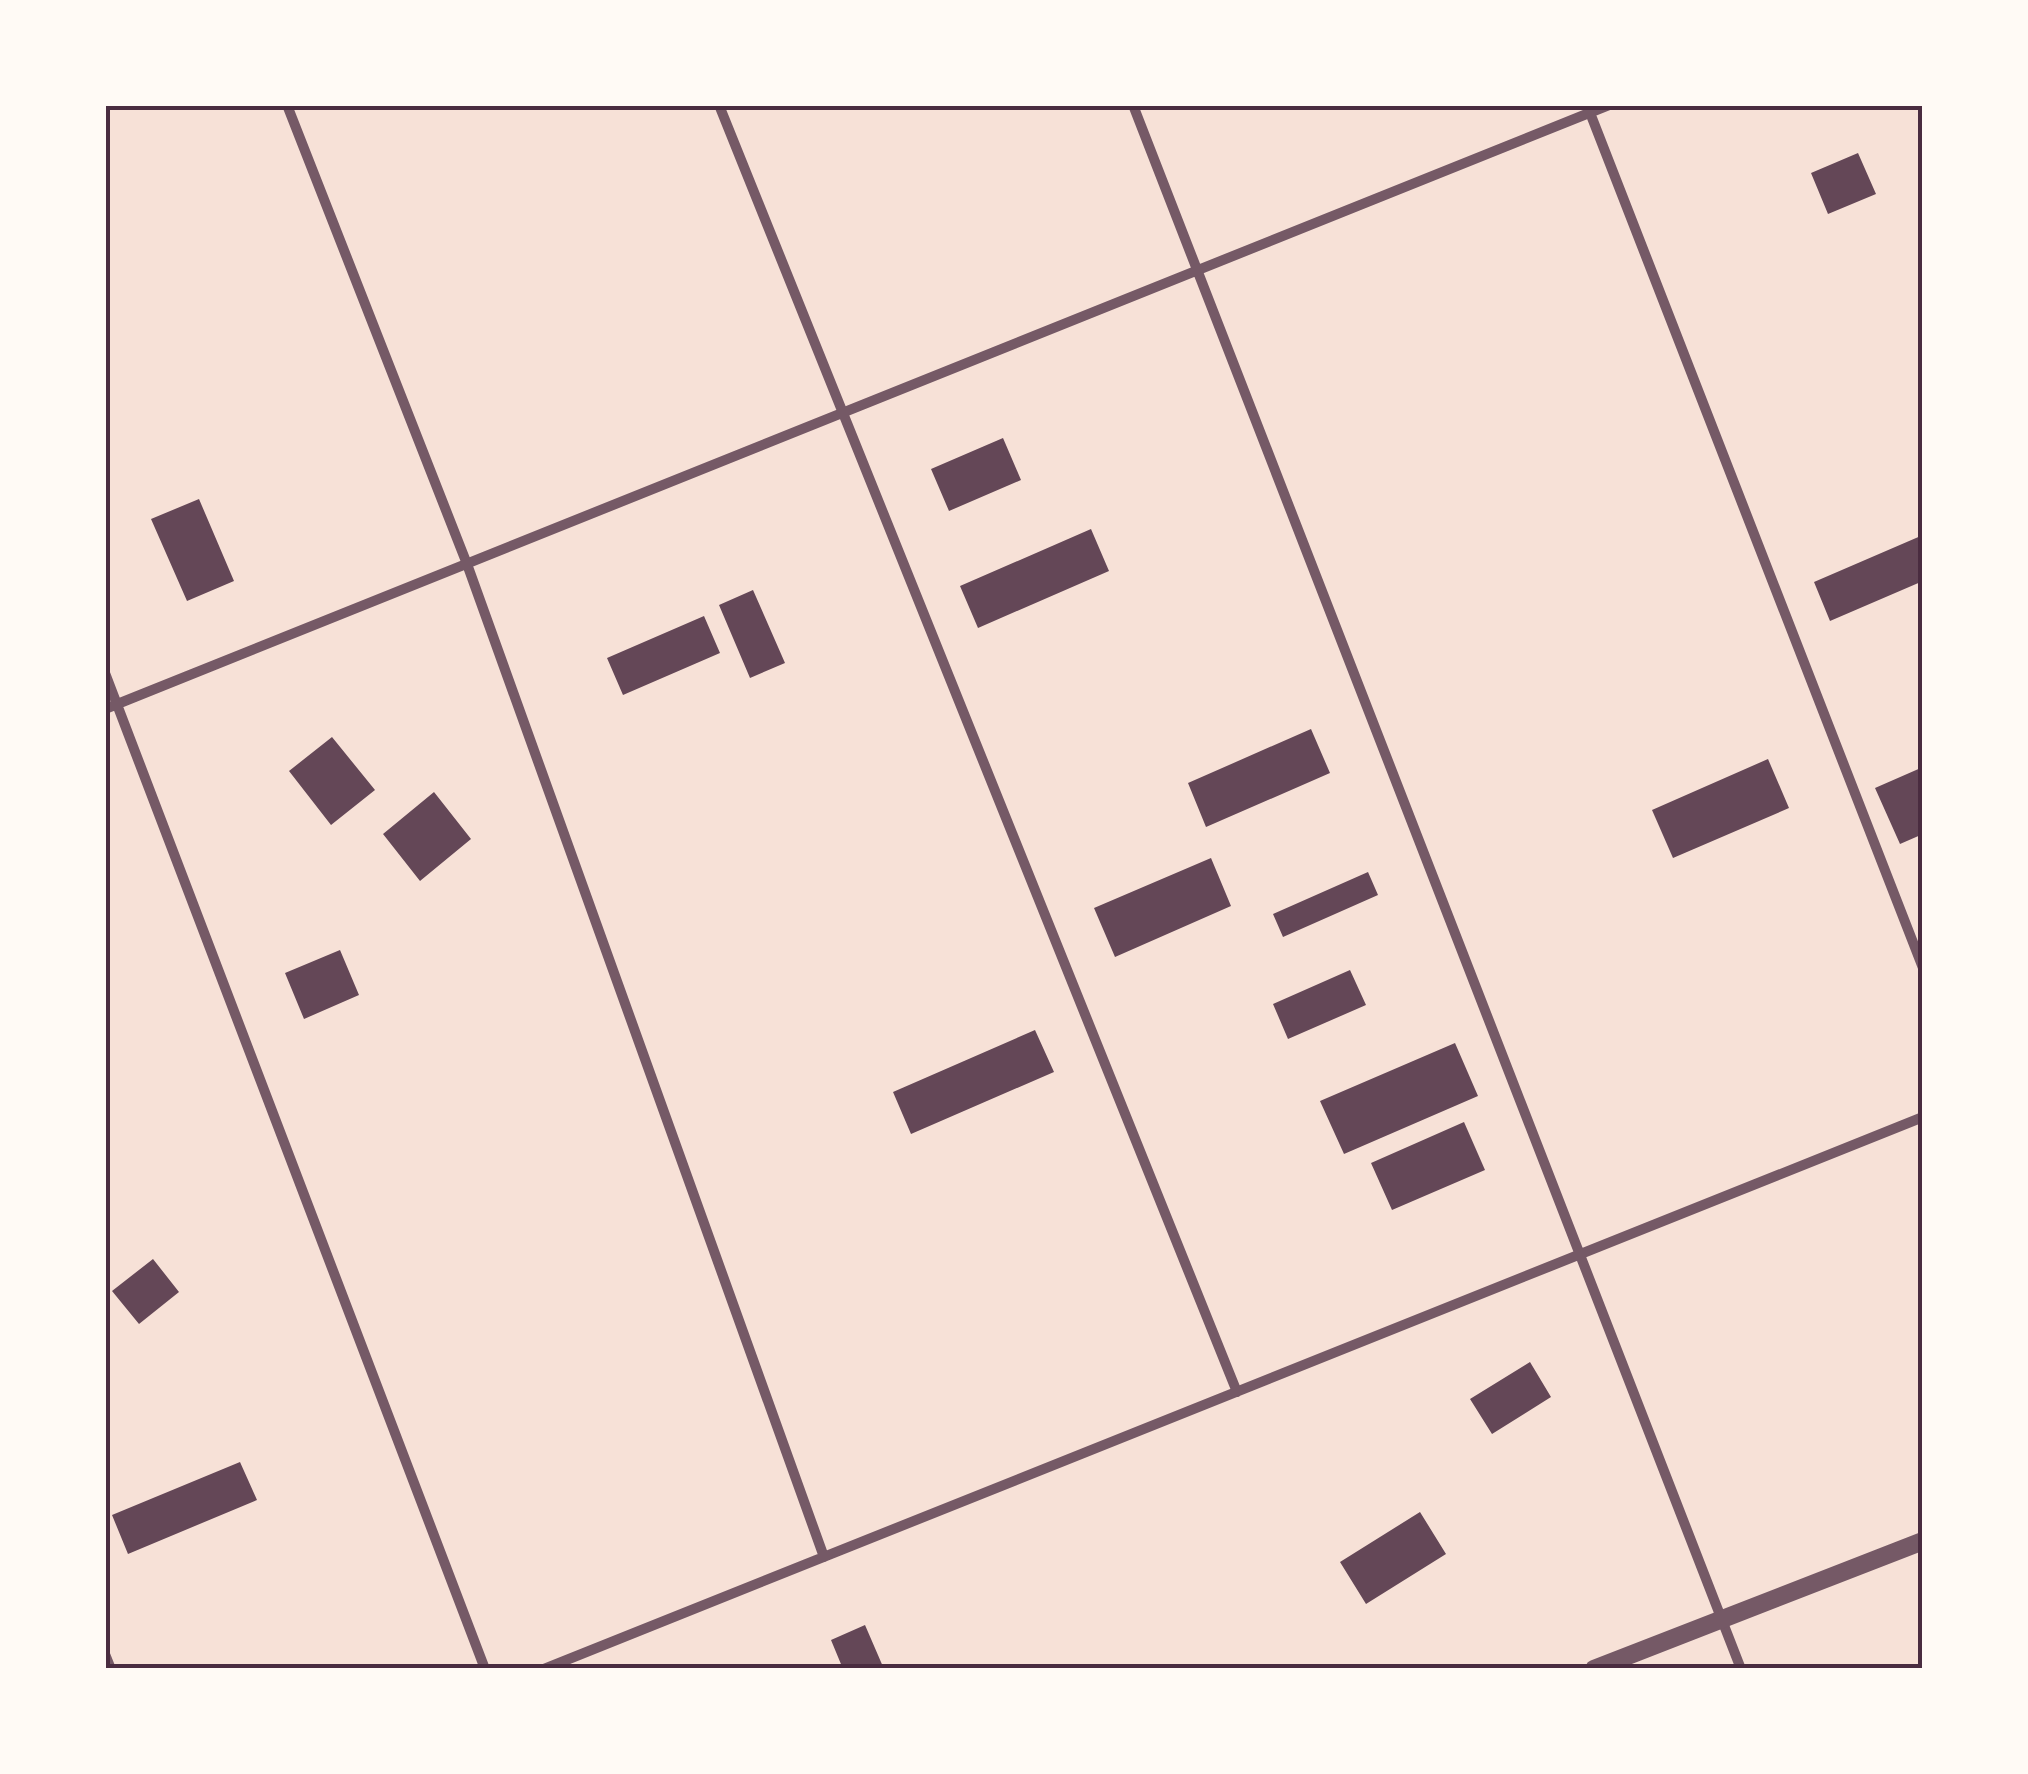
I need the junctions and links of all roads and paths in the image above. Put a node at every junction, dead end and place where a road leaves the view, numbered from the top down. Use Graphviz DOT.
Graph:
graph roads {
  1 [pos="287,105"];
  2 [pos="719,105"];
  3 [pos="1133,105"];
  4 [pos="1609,105"];
  5 [pos="1589,109"];
  6 [pos="1198,270"];
  7 [pos="843,412"];
  8 [pos="466,564"];
  9 [pos="105,672"];
  10 [pos="117,704"];
  11 [pos="105,710"];
  12 [pos="1923,968"];
  13 [pos="1923,1118"];
  14 [pos="1582,1254"];
  15 [pos="1237,1392"];
  16 [pos="1923,1541"];
  17 [pos="824,1557"];
  18 [pos="1720,1617"];
  19 [pos="105,1654"];
  20 [pos="111,1669"];
  21 [pos="485,1669"];
  22 [pos="544,1669"];
  23 [pos="1594,1669"];
  24 [pos="1741,1669"];
  1 -- 8 [label="street"];
  2 -- 7 [label="street"];
  3 -- 6 [label="street"];
  4 -- 5 [label="street"];
  5 -- 6 [label="street"];
  5 -- 12 [label="street"];
  6 -- 7 [label="street"];
  6 -- 14 [label="street"];
  7 -- 8 [label="street"];
  7 -- 15 [label="street"];
  8 -- 10 [label="street"];
  8 -- 17 [label="street"];
  9 -- 10 [label="street"];
  10 -- 11 [label="street"];
  10 -- 21 [label="street"];
  13 -- 14 [label="street"];
  14 -- 15 [label="street"];
  14 -- 18 [label="street"];
  15 -- 17 [label="street"];
  16 -- 18 [label="street"];
  17 -- 22 [label="street"];
  18 -- 23 [label="street"];
  18 -- 24 [label="street"];
  19 -- 20 [label="street"];
}
